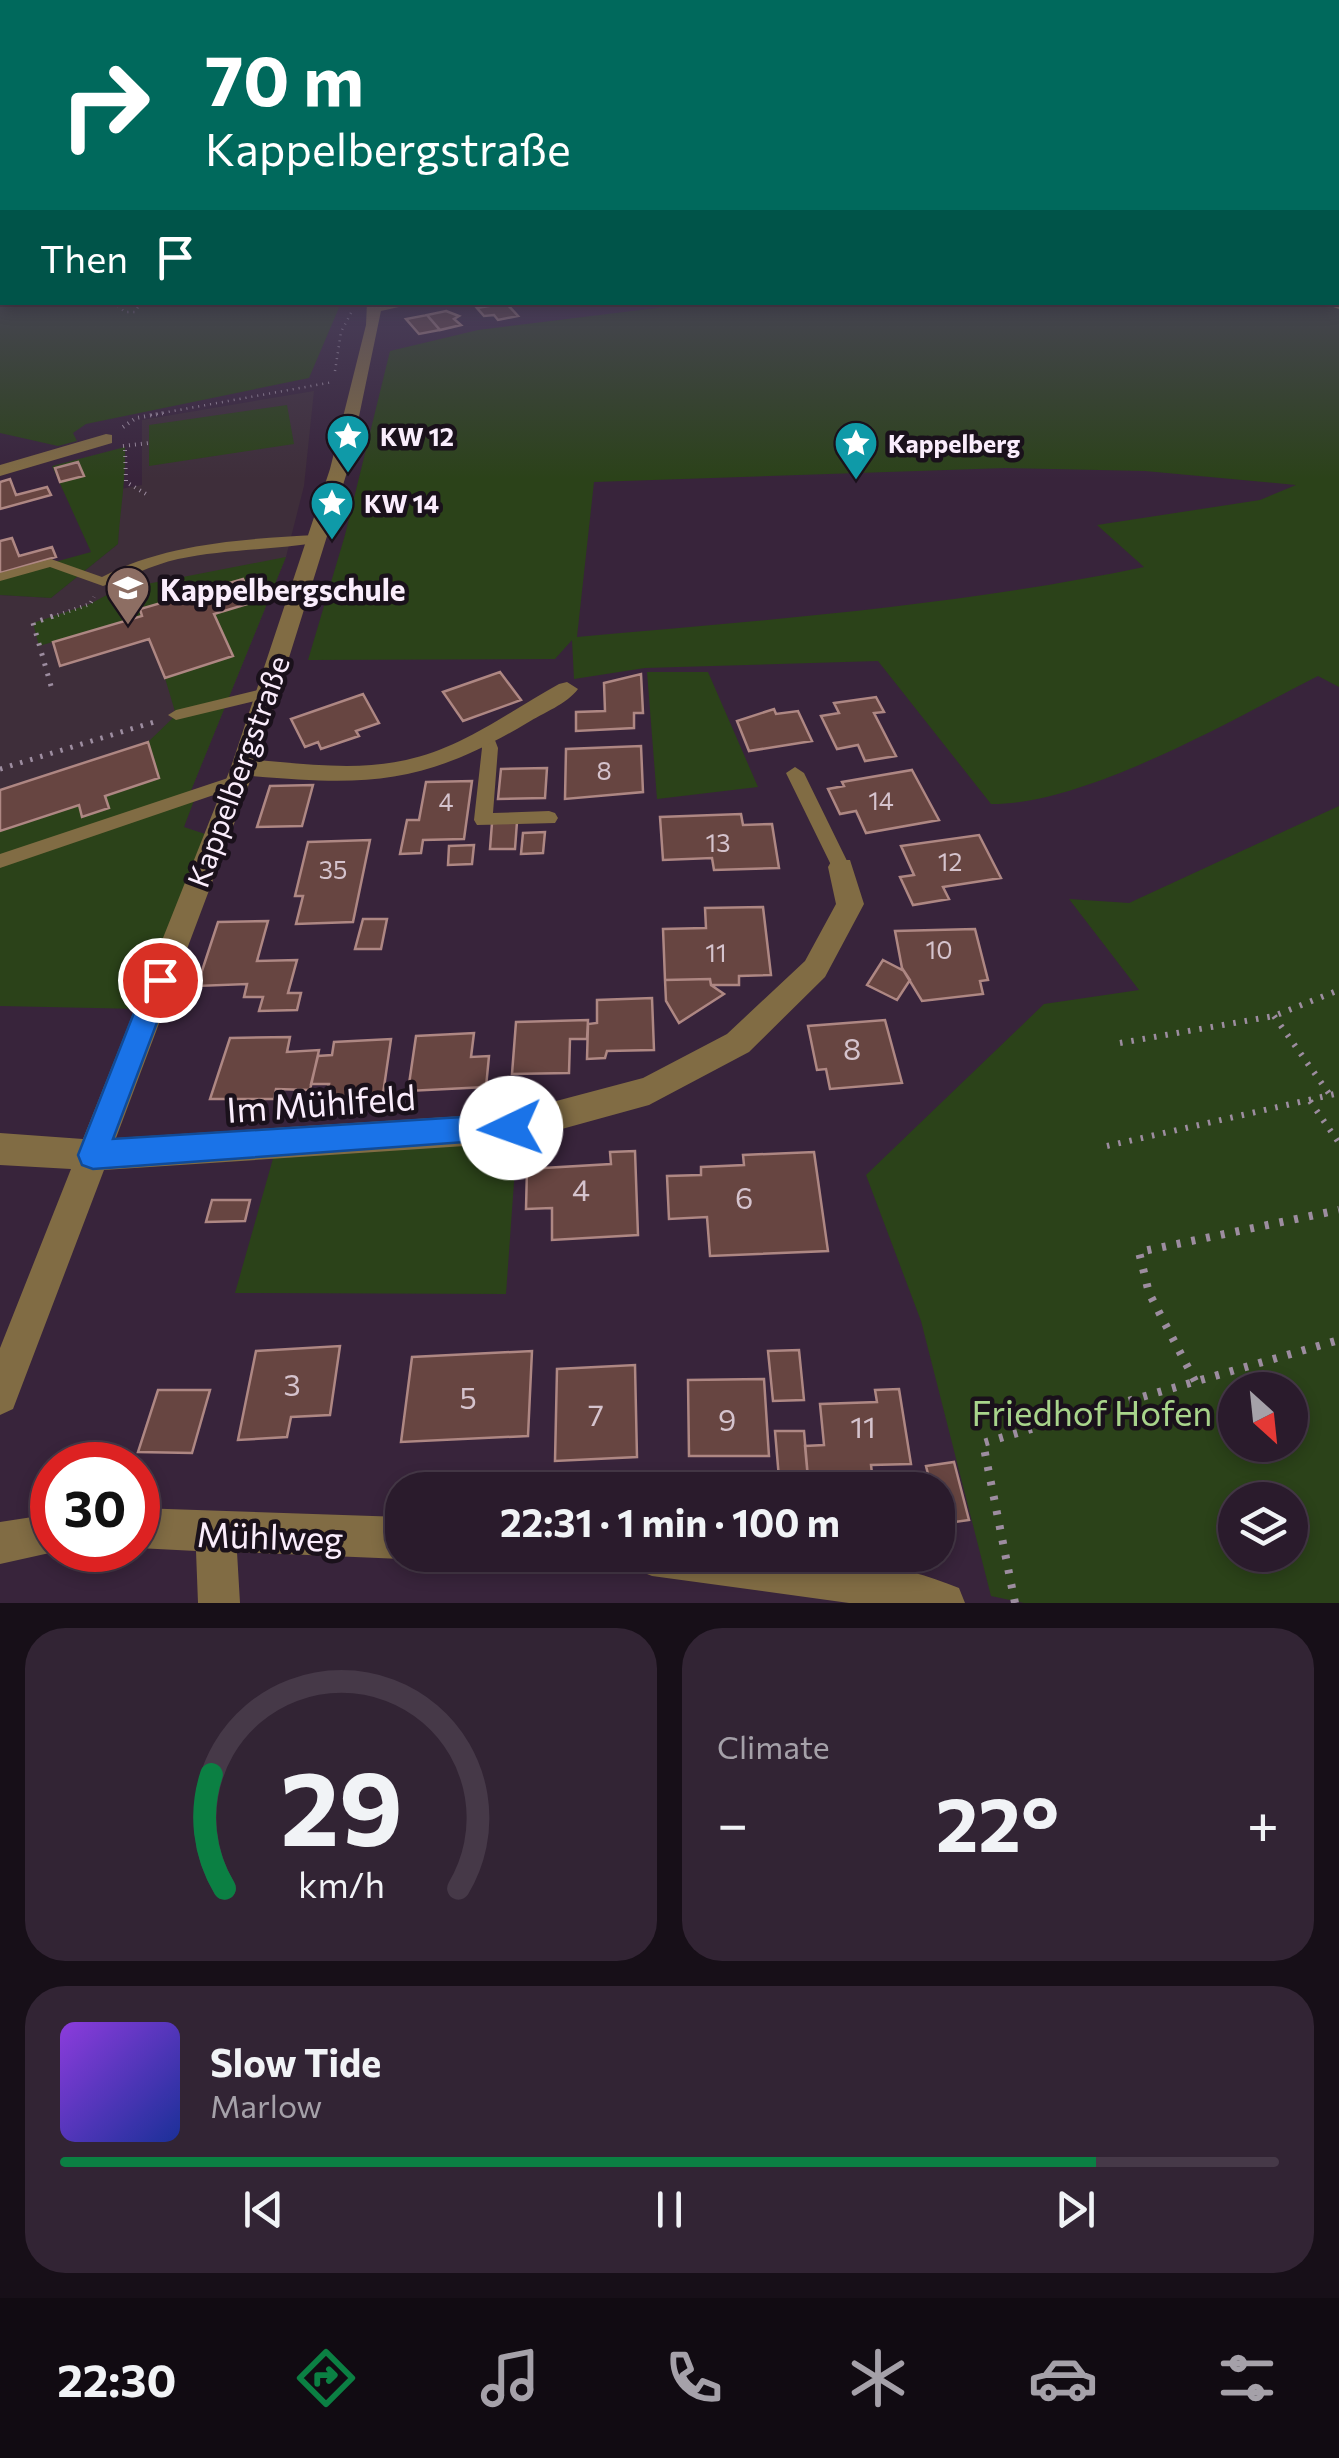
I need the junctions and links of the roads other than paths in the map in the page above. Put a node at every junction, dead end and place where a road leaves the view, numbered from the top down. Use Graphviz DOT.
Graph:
graph roads {
  1 [pos="370,330"];
  2 [pos="106,439"];
  3 [pos="0,470"];
  4 [pos="316,539"];
  5 [pos="0,577"];
  6 [pos="567,688"];
  7 [pos="266,693"];
  8 [pos="176,715"];
  9 [pos="485,734"];
  10 [pos="795,773"];
  11 [pos="240,774"];
  12 [pos="550,818"];
  13 [pos="0,861"];
  14 [pos="841,867"];
  15 [pos="0,1148"];
  16 [pos="93,1155"];
  17 [pos="0,1396"];
  18 [pos="160,1530"];
  19 [pos="216,1535"];
  20 [pos="30,1538"];
  21 [pos="385,1538"];
  22 [pos="0,1543"];
  23 [pos="724,1572"];
  24 [pos="797,1589"];
  25 [pos="219,1603"];
  26 [pos="944,1603"];
  1 -- 4 [label="street, Kappelbergstraße"];
  2 -- 3 [label="street"];
  4 -- 5 [label="lane"];
  4 -- 7 [label="street, Kappelbergstraße"];
  6 -- 9 [label="street"];
  7 -- 8 [label="lane"];
  7 -- 11 [label="street, Kappelbergstraße"];
  9 -- 11 [label="street"];
  9 -- 12 [label="lane"];
  10 -- 14 [label="lane"];
  11 -- 13 [label="lane"];
  11 -- 16 [label="street, Kappelbergstraße"];
  14 -- 16 [label="street, Im Mühlfeld"];
  15 -- 16 [label="street, Im Mühlfeld"];
  16 -- 17 [label="street, Kappelbergstraße"];
  18 -- 19 [label="street, Mühlweg"];
  19 -- 21 [label="street, Mühlweg"];
  19 -- 25 [label="street"];
  20 -- 22 [label="street"];
  23 -- 24 [label="street"];
  24 -- 26 [label="street"];
}
